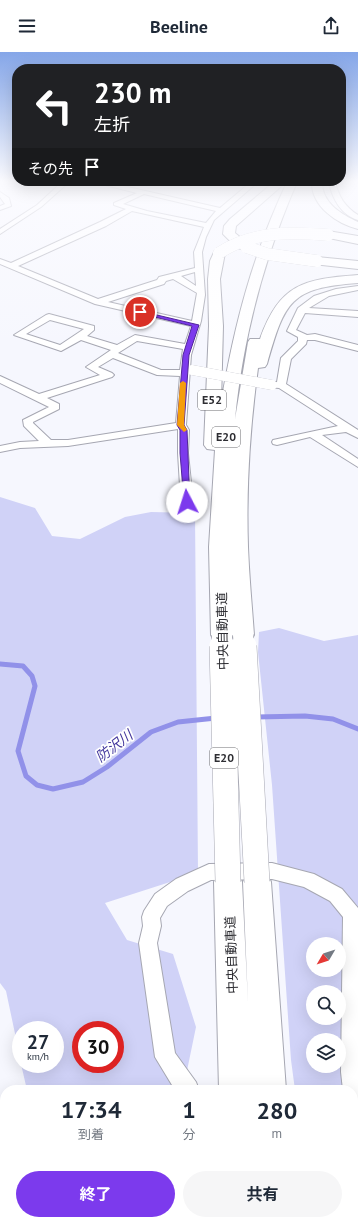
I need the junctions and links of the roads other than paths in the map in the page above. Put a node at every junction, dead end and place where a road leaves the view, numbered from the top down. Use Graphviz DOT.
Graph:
graph roads {
  1 [pos="75,237"];
  2 [pos="204,237"];
  3 [pos="232,237"];
  4 [pos="256,237"];
  5 [pos="269,237"];
  6 [pos="281,237"];
  7 [pos="338,237"];
  8 [pos="358,240"];
  9 [pos="0,261"];
  10 [pos="358,265"];
  11 [pos="10,266"];
  12 [pos="199,269"];
  13 [pos="174,276"];
  14 [pos="358,279"];
  15 [pos="358,288"];
  16 [pos="200,292"];
  17 [pos="98,302"];
  18 [pos="262,305"];
  19 [pos="301,310"];
  20 [pos="358,314"];
  21 [pos="196,325"];
  22 [pos="257,327"];
  23 [pos="80,337"];
  24 [pos="303,338"];
  25 [pos="188,347"];
  26 [pos="358,348"];
  27 [pos="115,351"];
  28 [pos="187,370"];
  29 [pos="0,379"];
  30 [pos="277,385"];
  31 [pos="37,398"];
  32 [pos="181,425"];
  33 [pos="242,430"];
  34 [pos="355,433"];
  35 [pos="312,434"];
  36 [pos="277,442"];
  37 [pos="48,444"];
  38 [pos="0,449"];
  39 [pos="358,464"];
  40 [pos="187,502"];
  41 [pos="219,548"];
  42 [pos="233,635"];
  43 [pos="242,882"];
  44 [pos="185,1085"];
  45 [pos="236,1085"];
  46 [pos="268,1085"];
  47 [pos="353,1085"];
  1 -- 11 [label="street"];
  2 -- 12 [label="street"];
  3 -- 10 [label="highway, bridge"];
  4 -- 41 [label="highway, E52, bridge"];
  5 -- 41 [label="highway, 中央自動車道 / E20"];
  6 -- 18 [label="highway"];
  7 -- 8 [label="highway, E52, bridge"];
  9 -- 11 [label="street"];
  11 -- 17 [label="street"];
  12 -- 13 [label="street"];
  12 -- 16 [label="street"];
  13 -- 16 [label="street"];
  13 -- 17 [label="street"];
  14 -- 33 [label="highway"];
  15 -- 19 [label="street"];
  16 -- 21 [label="street"];
  17 -- 21 [label="street"];
  19 -- 20 [label="street"];
  19 -- 24 [label="street"];
  21 -- 25 [label="street"];
  22 -- 33 [label="highway, 中央自動車道 / E20"];
  23 -- 23 [label="street"];
  23 -- 27 [label="street"];
  24 -- 26 [label="street"];
  24 -- 30 [label="street"];
  25 -- 27 [label="street"];
  25 -- 28 [label="street"];
  27 -- 28 [label="street"];
  27 -- 31 [label="street"];
  28 -- 30 [label="street, bridge"];
  28 -- 32 [label="street"];
  29 -- 31 [label="street"];
  30 -- 34 [label="street"];
  31 -- 37 [label="street"];
  32 -- 37 [label="street"];
  32 -- 40 [label="street"];
  33 -- 42 [label="highway, 中央自動車道 / E20"];
  34 -- 35 [label="street"];
  35 -- 36 [label="street"];
  35 -- 39 [label="street"];
  37 -- 38 [label="street"];
  41 -- 42 [label="highway, 中央自動車道 / E20"];
  42 -- 43 [label="highway, 中央自動車道 / E20, bridge"];
  43 -- 45 [label="highway, 中央自動車道 / E20"];
  43 -- 46 [label="highway, 中央自動車道 / E20"];
  44 -- 47 [label="street"];
}
